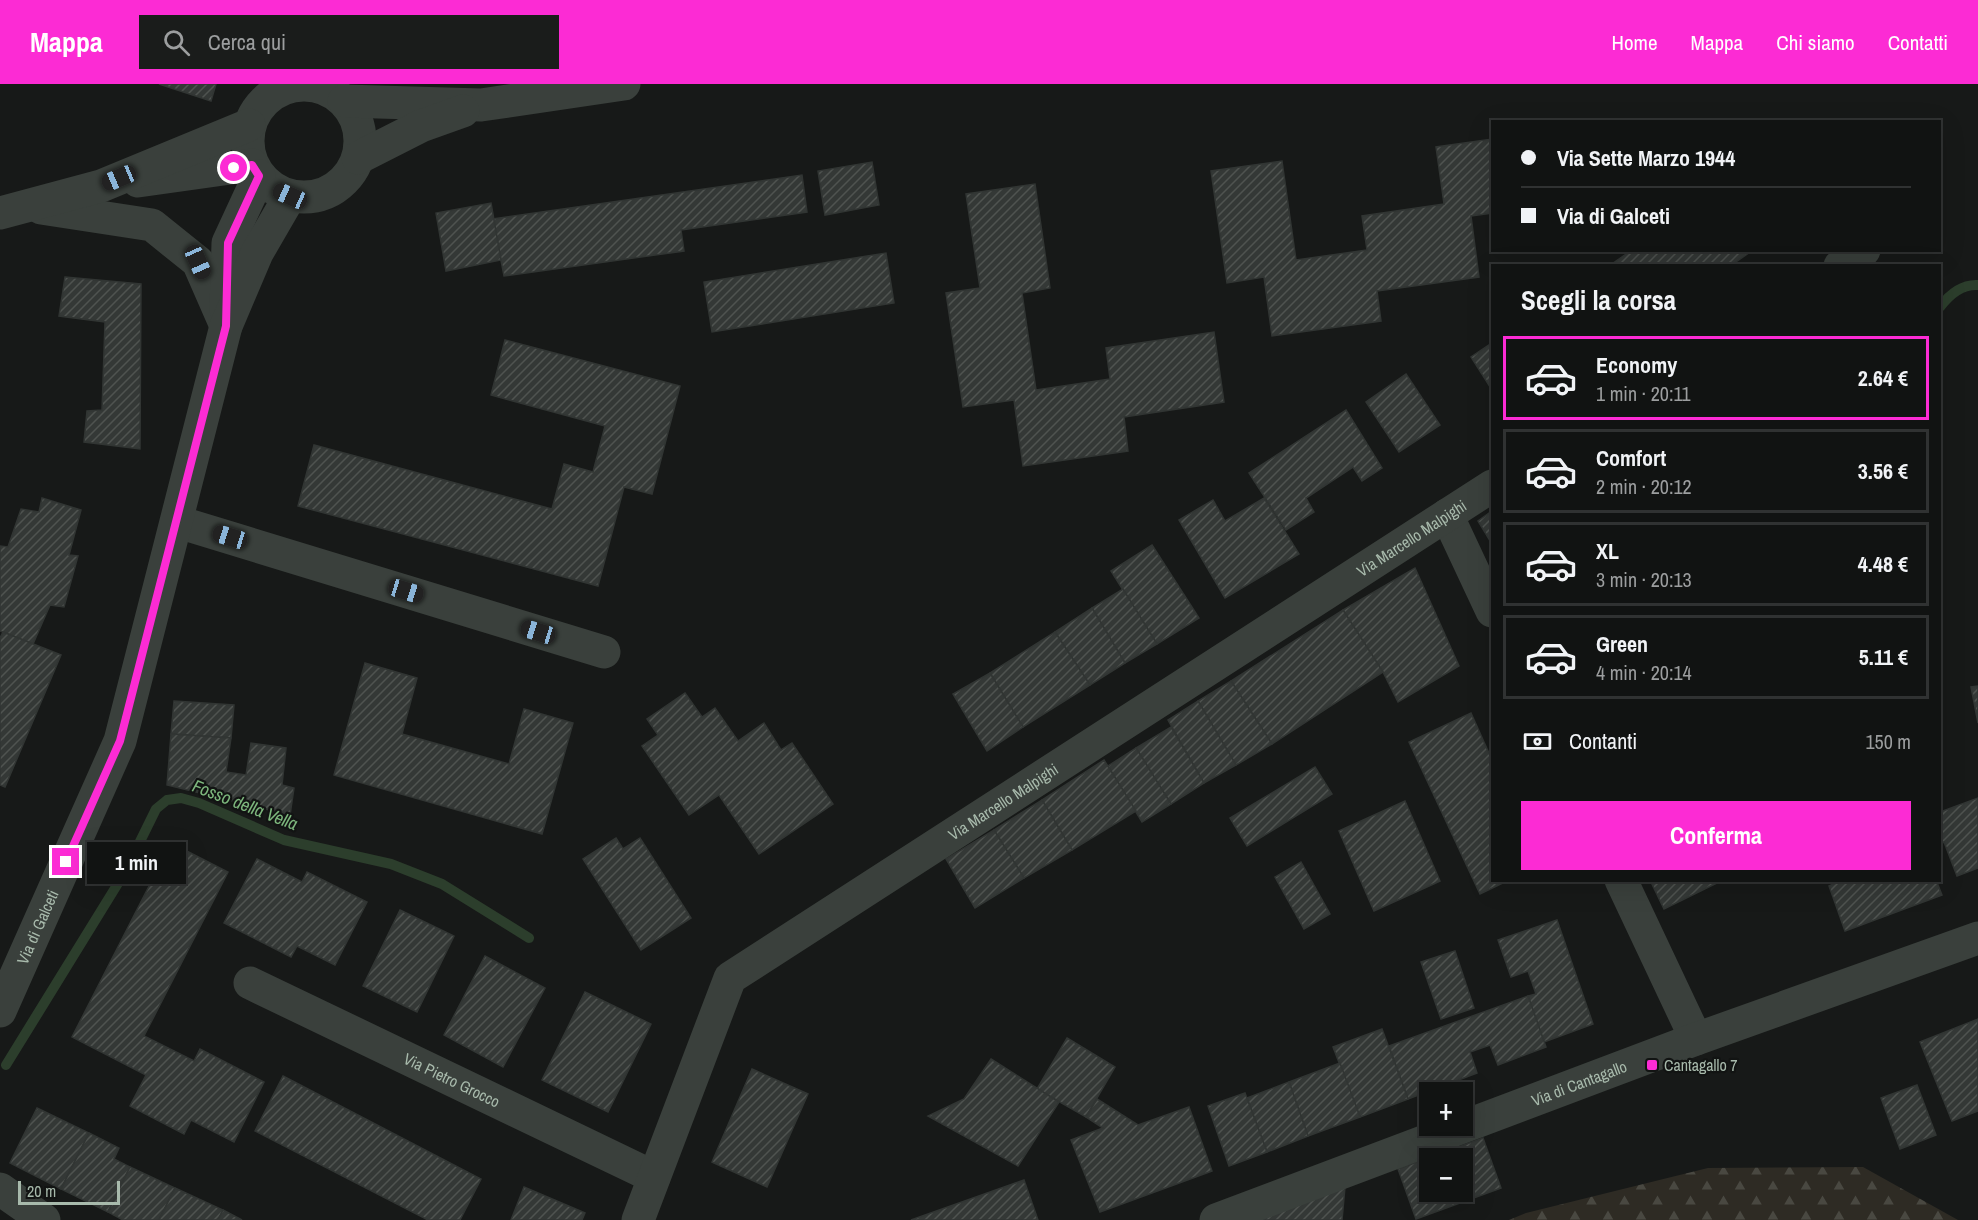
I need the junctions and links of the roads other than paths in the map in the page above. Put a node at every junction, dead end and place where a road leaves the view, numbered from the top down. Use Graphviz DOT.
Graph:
graph roads {
  1 [pos="624,84"];
  2 [pos="269,91"];
  3 [pos="331,91"];
  4 [pos="481,105"];
  5 [pos="249,125"];
  6 [pos="358,158"];
  7 [pos="256,170"];
  8 [pos="101,186"];
  9 [pos="290,196"];
  10 [pos="14,210"];
  11 [pos="1861,252"];
  12 [pos="1843,264"];
  13 [pos="226,326"];
  14 [pos="1491,487"];
  15 [pos="1447,514"];
  16 [pos="178,522"];
  17 [pos="1491,609"];
  18 [pos="604,652"];
  19 [pos="1621,882"];
  20 [pos="1978,938"];
  21 [pos="250,983"];
  22 [pos="0,1011"];
  23 [pos="1696,1038"];
  24 [pos="654,1177"];
  25 [pos="0,1189"];
  26 [pos="44,1220"];
  27 [pos="638,1220"];
  28 [pos="1216,1220"];
  1 -- 4 [label="street"];
  2 -- 3 [label="street"];
  2 -- 5 [label="street"];
  3 -- 4 [label="street"];
  3 -- 6 [label="street"];
  4 -- 6 [label="street"];
  5 -- 7 [label="street"];
  5 -- 8 [label="street"];
  6 -- 9 [label="street"];
  7 -- 8 [label="street"];
  7 -- 9 [label="street"];
  7 -- 13 [label="street, Via di Galceti"];
  8 -- 10 [label="street"];
  9 -- 13 [label="street, Via di Galceti"];
  10 -- 13 [label="street"];
  11 -- 12 [label="street"];
  13 -- 16 [label="street, Via di Galceti"];
  14 -- 15 [label="street, Via Marcello Malpighi"];
  15 -- 17 [label="street"];
  15 -- 24 [label="street, Via Marcello Malpighi"];
  16 -- 18 [label="street"];
  16 -- 22 [label="street, Via di Galceti"];
  19 -- 23 [label="street"];
  20 -- 23 [label="street, Via di Cantagallo"];
  21 -- 24 [label="street, Via Pietro Grocco"];
  23 -- 28 [label="street, Via di Cantagallo"];
  24 -- 27 [label="street, Via Marcello Malpighi"];
  25 -- 26 [label="street"];
}
